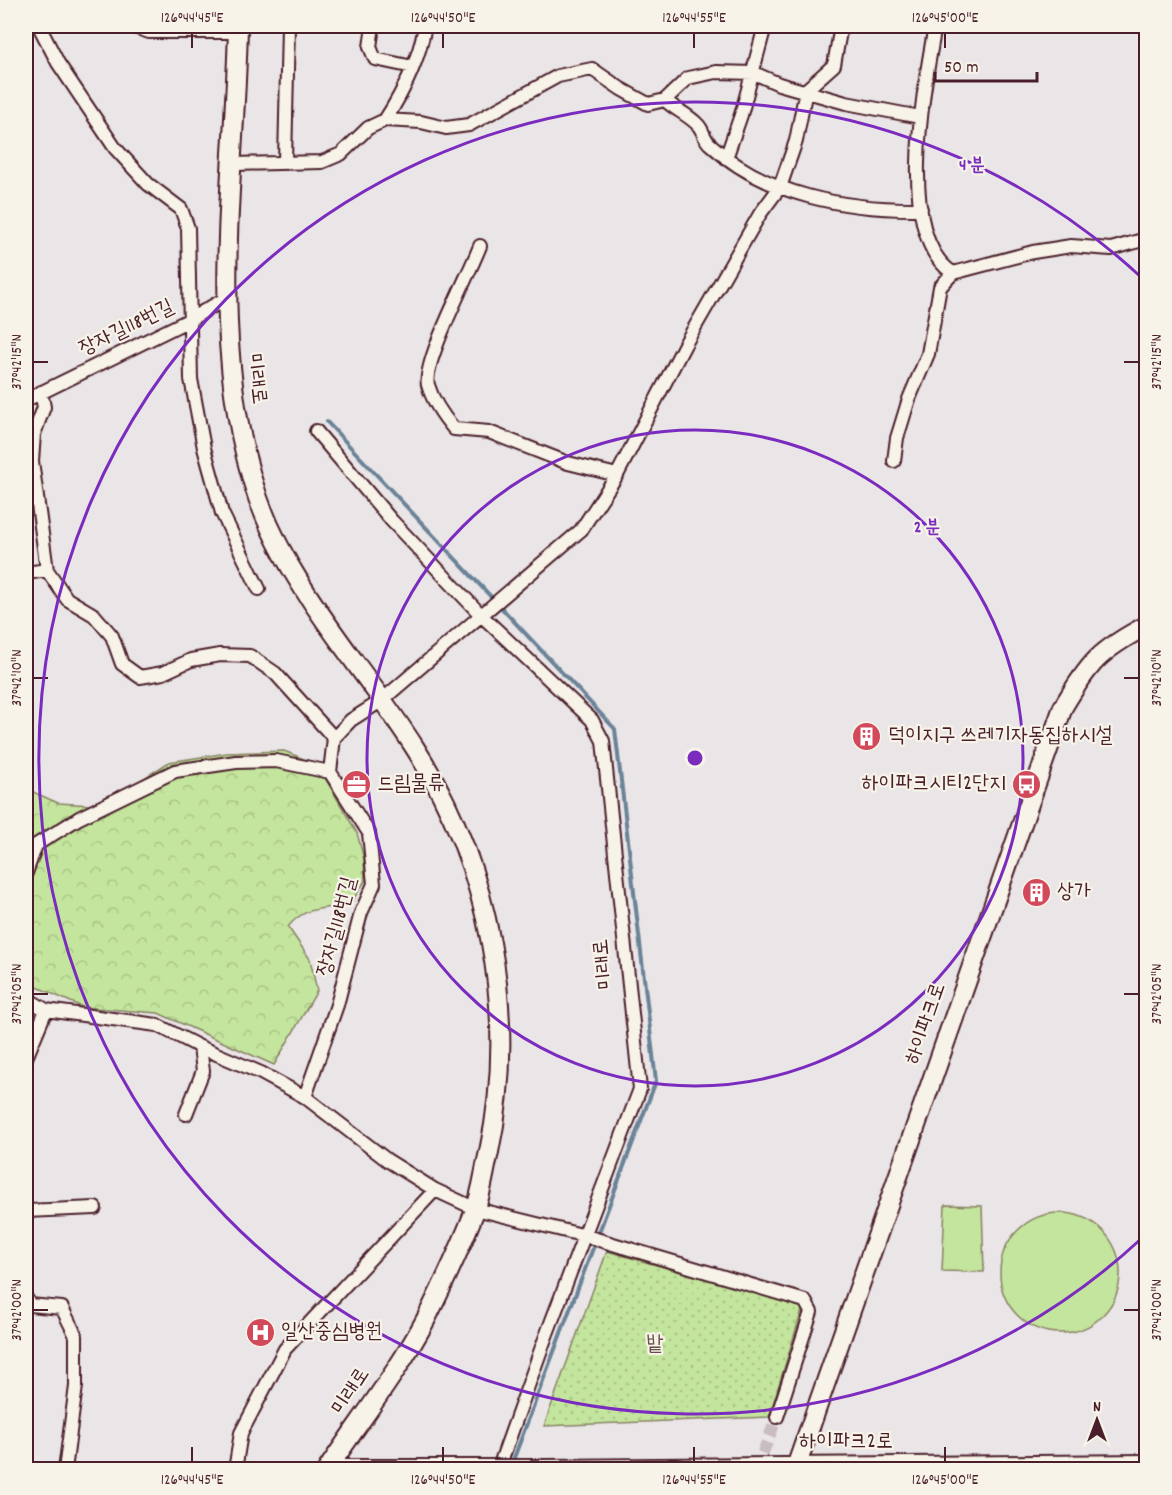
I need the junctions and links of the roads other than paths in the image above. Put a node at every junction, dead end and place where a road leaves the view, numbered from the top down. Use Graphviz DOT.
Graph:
graph roads {
  1 [pos="39,26"];
  2 [pos="131,26"];
  3 [pos="288,26"];
  4 [pos="373,26"];
  5 [pos="425,26"];
  6 [pos="765,26"];
  7 [pos="841,26"];
  8 [pos="935,26"];
  9 [pos="238,29"];
  10 [pos="413,67"];
  11 [pos="754,73"];
  12 [pos="806,90"];
  13 [pos="665,100"];
  14 [pos="920,117"];
  15 [pos="386,120"];
  16 [pos="726,158"];
  17 [pos="285,162"];
  18 [pos="233,164"];
  19 [pos="780,187"];
  20 [pos="921,209"];
  21 [pos="1146,239"];
  22 [pos="480,246"];
  23 [pos="953,273"];
  24 [pos="228,297"];
  25 [pos="189,320"];
  26 [pos="41,392"];
  27 [pos="26,400"];
  28 [pos="316,431"];
  29 [pos="894,461"];
  30 [pos="617,475"];
  31 [pos="47,570"];
  32 [pos="26,573"];
  33 [pos="259,590"];
  34 [pos="486,612"];
  35 [pos="1146,626"];
  36 [pos="381,701"];
  37 [pos="334,738"];
  38 [pos="330,772"];
  39 [pos="26,873"];
  40 [pos="26,998"];
  41 [pos="46,1010"];
  42 [pos="200,1047"];
  43 [pos="26,1058"];
  44 [pos="305,1097"];
  45 [pos="186,1114"];
  46 [pos="435,1190"];
  47 [pos="95,1208"];
  48 [pos="476,1209"];
  49 [pos="26,1211"];
  50 [pos="588,1237"];
  51 [pos="26,1298"];
  52 [pos="777,1417"];
  53 [pos="1146,1464"];
  54 [pos="795,1468"];
  55 [pos="328,1469"];
  56 [pos="483,1469"];
  57 [pos="546,1469"];
  58 [pos="65,1470"];
  59 [pos="235,1470"];
  60 [pos="498,1470"];
  1 -- 25 [label="street"];
  2 -- 9 [label="street"];
  3 -- 17 [label="street"];
  4 -- 10 [label="street"];
  5 -- 10 [label="street"];
  6 -- 11 [label="street"];
  7 -- 12 [label="street"];
  8 -- 14 [label="street"];
  9 -- 18 [label="street, 미래로"];
  10 -- 15 [label="street"];
  11 -- 12 [label="street"];
  11 -- 13 [label="street"];
  11 -- 16 [label="street"];
  12 -- 14 [label="street"];
  12 -- 19 [label="street"];
  13 -- 15 [label="street"];
  13 -- 16 [label="street"];
  14 -- 20 [label="street"];
  15 -- 17 [label="street"];
  16 -- 19 [label="street"];
  17 -- 18 [label="street"];
  18 -- 24 [label="street, 미래로"];
  19 -- 20 [label="street"];
  19 -- 30 [label="street"];
  20 -- 23 [label="street"];
  21 -- 23 [label="street"];
  22 -- 30 [label="street"];
  23 -- 29 [label="street"];
  24 -- 25 [label="street, 장자길118번길"];
  24 -- 36 [label="street, 미래로"];
  25 -- 26 [label="street, 장자길118번길"];
  25 -- 33 [label="street"];
  26 -- 27 [label="street, 장자길118번길"];
  26 -- 31 [label="street"];
  28 -- 34 [label="street, 미래로"];
  30 -- 34 [label="street"];
  31 -- 32 [label="street"];
  31 -- 37 [label="street"];
  34 -- 36 [label="street"];
  34 -- 50 [label="street, 미래로"];
  35 -- 54 [label="street, 하이파크로"];
  36 -- 37 [label="street"];
  36 -- 48 [label="street, 미래로"];
  37 -- 38 [label="street"];
  38 -- 39 [label="street"];
  38 -- 44 [label="street, 장자길118번길"];
  40 -- 41 [label="street"];
  41 -- 42 [label="street"];
  41 -- 43 [label="street"];
  42 -- 44 [label="street"];
  42 -- 45 [label="street"];
  44 -- 46 [label="street"];
  46 -- 48 [label="street"];
  46 -- 59 [label="street"];
  47 -- 49 [label="street"];
  48 -- 50 [label="street"];
  48 -- 55 [label="street, 미래로"];
  50 -- 52 [label="street"];
  50 -- 60 [label="street, 미래로"];
  51 -- 58 [label="street"];
  53 -- 54 [label="street, 하이파크2로"];
  54 -- 57 [label="street, 하이파크2로"];
  55 -- 56 [label="street"];
  56 -- 57 [label="street, 하이파크2로, bridge"];
}
